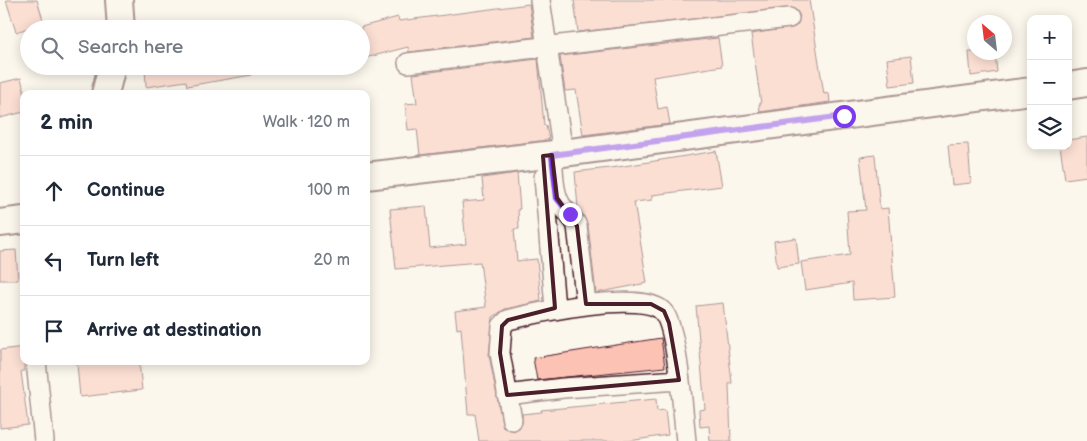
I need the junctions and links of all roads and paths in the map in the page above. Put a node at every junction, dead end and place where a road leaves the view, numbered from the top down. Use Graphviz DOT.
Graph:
graph roads {
  1 [pos="119,0"];
  2 [pos="540,0"];
  3 [pos="789,18"];
  4 [pos="120,20"];
  5 [pos="547,46"];
  6 [pos="408,63"];
  7 [pos="110,75"];
  8 [pos="1087,83"];
  9 [pos="1072,85"];
  10 [pos="106,90"];
  11 [pos="1027,91"];
  12 [pos="553,155"];
  13 [pos="370,176"];
  14 [pos="586,304"];
  15 [pos="555,308"];
  16 [pos="36,365"];
  17 [pos="679,380"];
  18 [pos="507,395"];
  19 [pos="512,420"];
  20 [pos="44,441"];
  21 [pos="686,441"];
  1 -- 4 [label="street"];
  2 -- 5 [label="street"];
  3 -- 5 [label="street"];
  5 -- 6 [label="street"];
  5 -- 12 [label="street"];
  7 -- 10 [label="street"];
  8 -- 9 [label="street"];
  11 -- 12 [label="street"];
  12 -- 13 [label="street"];
  12 -- 14 [label="street"];
  12 -- 15 [label="street"];
  14 -- 15 [label="street"];
  14 -- 17 [label="street"];
  15 -- 18 [label="street"];
  16 -- 20 [label="street"];
  17 -- 18 [label="street"];
  17 -- 21 [label="street"];
  18 -- 19 [label="street"];
}
